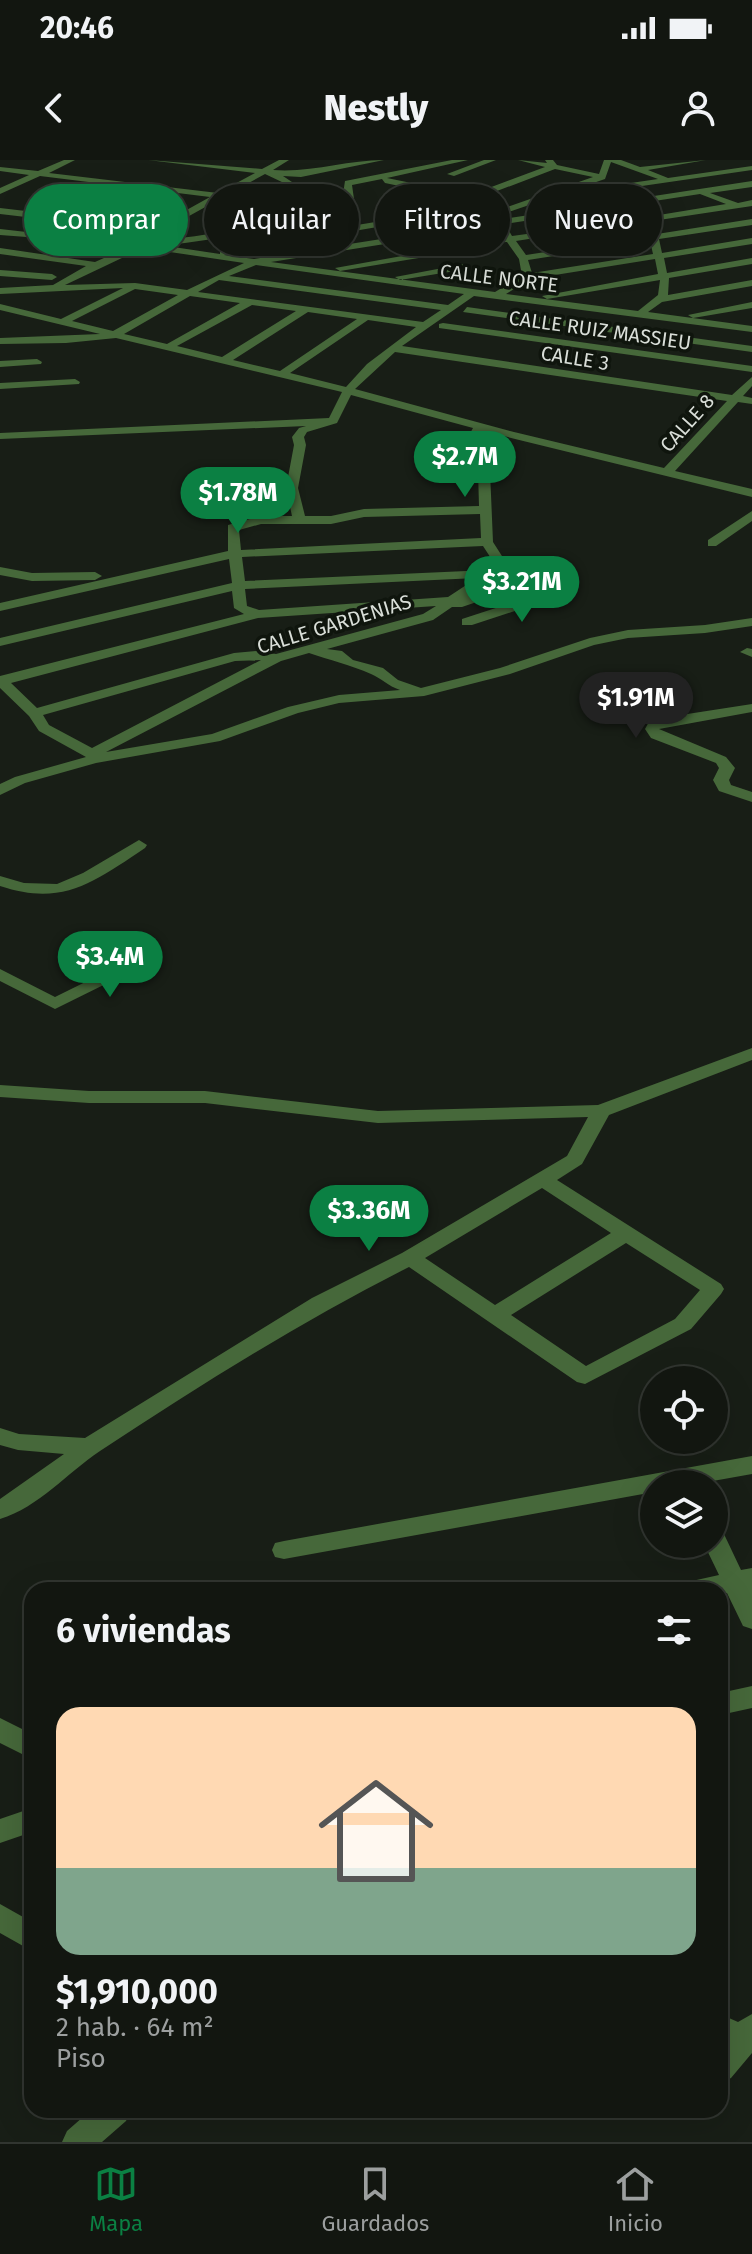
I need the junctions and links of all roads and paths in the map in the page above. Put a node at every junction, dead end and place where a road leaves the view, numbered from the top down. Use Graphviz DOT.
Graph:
graph roads {
  1 [pos="48,160"];
  2 [pos="152,160"];
  3 [pos="275,160"];
  4 [pos="284,160"];
  5 [pos="305,160"];
  6 [pos="380,160"];
  7 [pos="464,160"];
  8 [pos="492,160"];
  9 [pos="522,160"];
  10 [pos="610,160"];
  11 [pos="702,160"];
  12 [pos="69,163"];
  13 [pos="185,163"];
  14 [pos="552,164"];
  15 [pos="638,168"];
  16 [pos="752,168"];
  17 [pos="0,169"];
  18 [pos="260,173"];
  19 [pos="38,174"];
  20 [pos="301,175"];
  21 [pos="278,176"];
  22 [pos="602,177"];
  23 [pos="378,178"];
  24 [pos="668,180"];
  25 [pos="23,181"];
  26 [pos="322,181"];
  27 [pos="224,182"];
  28 [pos="335,182"];
  29 [pos="354,182"];
  30 [pos="396,183"];
  31 [pos="426,183"];
  32 [pos="0,184"];
  33 [pos="48,184"];
  34 [pos="121,184"];
  35 [pos="142,184"];
  36 [pos="239,184"];
  37 [pos="259,184"];
  38 [pos="288,184"];
  39 [pos="402,184"];
  40 [pos="422,184"];
  41 [pos="430,184"];
  42 [pos="510,184"];
  43 [pos="582,184"];
  44 [pos="642,184"];
  45 [pos="13,186"];
  46 [pos="750,186"];
  47 [pos="0,191"];
  48 [pos="699,192"];
  49 [pos="662,198"];
  50 [pos="526,203"];
  51 [pos="752,203"];
  52 [pos="736,205"];
  53 [pos="510,206"];
  54 [pos="515,207"];
  55 [pos="510,209"];
  56 [pos="0,211"];
  57 [pos="24,214"];
  58 [pos="662,217"];
  59 [pos="752,222"];
  60 [pos="3,234"];
  61 [pos="24,236"];
  62 [pos="510,236"];
  63 [pos="662,236"];
  64 [pos="526,237"];
  65 [pos="512,239"];
  66 [pos="752,241"];
  67 [pos="375,242"];
  68 [pos="732,244"];
  69 [pos="0,251"];
  70 [pos="752,253"];
  71 [pos="662,255"];
  72 [pos="116,256"];
  73 [pos="214,256"];
  74 [pos="401,256"];
  75 [pos="460,256"];
  76 [pos="535,256"];
  77 [pos="654,256"];
  78 [pos="660,256"];
  79 [pos="523,258"];
  80 [pos="250,261"];
  81 [pos="752,261"];
  82 [pos="95,265"];
  83 [pos="464,267"];
  84 [pos="336,269"];
  85 [pos="0,273"];
  86 [pos="72,276"];
  87 [pos="217,277"];
  88 [pos="355,277"];
  89 [pos="398,277"];
  90 [pos="527,277"];
  91 [pos="664,277"];
  92 [pos="376,280"];
  93 [pos="752,283"];
  94 [pos="449,284"];
  95 [pos="135,286"];
  96 [pos="54,288"];
  97 [pos="0,291"];
  98 [pos="473,292"];
  99 [pos="188,293"];
  100 [pos="333,293"];
  101 [pos="502,293"];
  102 [pos="486,294"];
  103 [pos="545,296"];
  104 [pos="660,299"];
  105 [pos="251,301"];
  106 [pos="752,305"];
  107 [pos="4,308"];
  108 [pos="452,308"];
  109 [pos="306,309"];
  110 [pos="467,310"];
  111 [pos="643,312"];
  112 [pos="690,315"];
  113 [pos="366,317"];
  114 [pos="62,322"];
  115 [pos="425,325"];
  116 [pos="752,326"];
  117 [pos="112,336"];
  118 [pos="0,346"];
  119 [pos="169,347"];
  120 [pos="392,348"];
  121 [pos="752,349"];
  122 [pos="225,360"];
  123 [pos="1,362"];
  124 [pos="37,362"];
  125 [pos="752,369"];
  126 [pos="285,375"];
  127 [pos="752,380"];
  128 [pos="75,382"];
  129 [pos="0,386"];
  130 [pos="350,391"];
  131 [pos="734,398"];
  132 [pos="752,401"];
  133 [pos="333,421"];
  134 [pos="479,427"];
  135 [pos="0,436"];
  136 [pos="667,472"];
  137 [pos="752,474"];
  138 [pos="736,489"];
  139 [pos="752,493"];
  140 [pos="484,510"];
  141 [pos="299,518"];
  142 [pos="749,519"];
  143 [pos="487,542"];
  144 [pos="712,543"];
  145 [pos="233,551"];
  146 [pos="0,571"];
  147 [pos="498,571"];
  148 [pos="239,585"];
  149 [pos="444,605"];
  150 [pos="0,607"];
  151 [pos="258,614"];
  152 [pos="467,622"];
  153 [pos="752,622"];
  154 [pos="0,642"];
  155 [pos="298,652"];
  156 [pos="276,658"];
  157 [pos="0,680"];
  158 [pos="419,693"];
  159 [pos="752,708"];
  160 [pos="34,713"];
  161 [pos="93,756"];
  162 [pos="0,790"];
  163 [pos="752,797"];
  164 [pos="139,845"];
  165 [pos="0,881"];
  166 [pos="146,957"];
  167 [pos="0,974"];
  168 [pos="752,1054"];
  169 [pos="0,1091"];
  170 [pos="601,1111"];
  171 [pos="543,1180"];
  172 [pos="626,1233"];
  173 [pos="410,1258"];
  174 [pos="495,1315"];
  175 [pos="0,1436"];
  176 [pos="89,1447"];
  177 [pos="752,1465"];
  178 [pos="728,1470"];
  179 [pos="640,1488"];
  180 [pos="0,1510"];
  181 [pos="284,1550"];
  182 [pos="728,1558"];
  183 [pos="743,1579"];
  184 [pos="752,1619"];
  185 [pos="752,1697"];
  186 [pos="728,1702"];
  187 [pos="0,1729"];
  188 [pos="24,1743"];
  189 [pos="24,1823"];
  190 [pos="0,1831"];
  191 [pos="0,1917"];
  192 [pos="24,1933"];
  193 [pos="738,2033"];
  194 [pos="728,2052"];
  195 [pos="106,2118"];
  196 [pos="78,2142"];
  1 -- 12 [label="street"];
  2 -- 13 [label="street"];
  3 -- 4 [label="street"];
  4 -- 18 [label="street"];
  5 -- 21 [label="street"];
  6 -- 20 [label="street"];
  7 -- 23 [label="street"];
  8 -- 31 [label="street"];
  9 -- 14 [label="street"];
  10 -- 15 [label="street"];
  10 -- 22 [label="street"];
  11 -- 15 [label="street"];
  12 -- 19 [label="street"];
  13 -- 18 [label="street"];
  13 -- 35 [label="street"];
  14 -- 22 [label="street"];
  14 -- 42 [label="street"];
  15 -- 24 [label="street"];
  16 -- 24 [label="street"];
  17 -- 19 [label="street"];
  18 -- 21 [label="street"];
  18 -- 36 [label="street"];
  19 -- 25 [label="street"];
  19 -- 34 [label="street"];
  20 -- 21 [label="street"];
  20 -- 29 [label="street"];
  21 -- 26 [label="street"];
  21 -- 37 [label="street"];
  21 -- 38 [label="street"];
  22 -- 43 [label="street"];
  23 -- 29 [label="street"];
  23 -- 30 [label="street"];
  24 -- 44 [label="street"];
  24 -- 48 [label="street"];
  25 -- 33 [label="street"];
  25 -- 45 [label="street"];
  27 -- 36 [label="street"];
  28 -- 29 [label="street"];
  29 -- 30 [label="street"];
  30 -- 39 [label="street"];
  31 -- 40 [label="street"];
  31 -- 41 [label="street"];
  32 -- 45 [label="street"];
  45 -- 47 [label="street"];
  46 -- 48 [label="street"];
  48 -- 49 [label="street"];
  48 -- 52 [label="street"];
  50 -- 54 [label="street"];
  51 -- 52 [label="street"];
  52 -- 58 [label="street"];
  53 -- 54 [label="street"];
  54 -- 55 [label="street"];
  56 -- 57 [label="street"];
  59 -- 63 [label="street"];
  60 -- 61 [label="street"];
  62 -- 65 [label="street"];
  64 -- 65 [label="street"];
  65 -- 79 [label="street"];
  66 -- 68 [label="street"];
  67 -- 80 [label="street"];
  68 -- 70 [label="street"];
  68 -- 71 [label="street"];
  69 -- 82 [label="street"];
  72 -- 82 [label="street"];
  73 -- 80 [label="street, CALLE NORTE"];
  74 -- 84 [label="street"];
  75 -- 83 [label="street"];
  76 -- 79 [label="street"];
  77 -- 90 [label="street"];
  78 -- 91 [label="street"];
  79 -- 90 [label="street"];
  80 -- 84 [label="street, CALLE NORTE"];
  80 -- 87 [label="street"];
  80 -- 88 [label="street, CALLE NORTE"];
  81 -- 91 [label="street"];
  82 -- 86 [label="street"];
  83 -- 89 [label="street"];
  83 -- 94 [label="street"];
  84 -- 89 [label="street, CALLE NORTE"];
  85 -- 86 [label="street"];
  86 -- 96 [label="street"];
  87 -- 99 [label="street"];
  87 -- 100 [label="street"];
  88 -- 92 [label="street, CALLE NORTE"];
  88 -- 100 [label="street"];
  89 -- 92 [label="street"];
  89 -- 94 [label="street, CALLE NORTE"];
  90 -- 101 [label="street"];
  91 -- 103 [label="street"];
  91 -- 104 [label="street"];
  92 -- 98 [label="street, CALLE NORTE"];
  93 -- 104 [label="street"];
  94 -- 101 [label="street, CALLE NORTE"];
  95 -- 96 [label="street"];
  95 -- 99 [label="street"];
  95 -- 114 [label="street"];
  96 -- 97 [label="street"];
  96 -- 107 [label="street"];
  98 -- 102 [label="street, CALLE NORTE"];
  98 -- 108 [label="street"];
  99 -- 105 [label="street"];
  99 -- 117 [label="street"];
  100 -- 108 [label="street"];
  100 -- 109 [label="street"];
  101 -- 102 [label="street, CALLE NORTE"];
  101 -- 103 [label="street, CALLE NORTE"];
  101 -- 111 [label="street, CALLE NORTE"];
  102 -- 110 [label="street"];
  103 -- 111 [label="street, CALLE NORTE"];
  104 -- 111 [label="street"];
  105 -- 109 [label="street"];
  105 -- 119 [label="street"];
  106 -- 112 [label="street"];
  107 -- 114 [label="street"];
  108 -- 115 [label="street"];
  109 -- 113 [label="street"];
  109 -- 122 [label="street"];
  110 -- 121 [label="street"];
  110 -- 125 [label="street, CALLE RUIZ MASSIEU"];
  111 -- 112 [label="street, CALLE NORTE"];
  111 -- 116 [label="street, CALLE NORTE"];
  112 -- 116 [label="street, CALLE NORTE"];
  113 -- 115 [label="street"];
  113 -- 126 [label="street"];
  114 -- 117 [label="street"];
  115 -- 120 [label="street"];
  117 -- 118 [label="street"];
  117 -- 119 [label="street"];
  119 -- 122 [label="street"];
  120 -- 130 [label="street"];
  120 -- 131 [label="street, CALLE 3"];
  122 -- 126 [label="street"];
  123 -- 124 [label="street"];
  126 -- 130 [label="street"];
  127 -- 131 [label="street, CALLE 8"];
  128 -- 129 [label="street"];
  130 -- 133 [label="street"];
  130 -- 134 [label="street"];
  131 -- 132 [label="street, CALLE 3"];
  131 -- 136 [label="street, CALLE 8"];
  133 -- 135 [label="street"];
  133 -- 141 [label="street"];
  134 -- 136 [label="street"];
  134 -- 140 [label="street"];
  136 -- 138 [label="street"];
  137 -- 138 [label="street"];
  138 -- 139 [label="street"];
  140 -- 141 [label="street"];
  140 -- 143 [label="street"];
  141 -- 145 [label="street"];
  142 -- 144 [label="street"];
  143 -- 145 [label="street"];
  143 -- 147 [label="street"];
  145 -- 146 [label="street"];
  145 -- 148 [label="street"];
  145 -- 150 [label="street"];
  147 -- 148 [label="street"];
  147 -- 149 [label="street, CALLE GARDENIAS"];
  148 -- 151 [label="street"];
  148 -- 154 [label="street"];
  149 -- 151 [label="street"];
  149 -- 152 [label="street"];
  149 -- 155 [label="street, CALLE GARDENIAS"];
  151 -- 157 [label="street"];
  153 -- 158 [label="street"];
  155 -- 156 [label="street, CALLE GARDENIAS"];
  155 -- 158 [label="street"];
  156 -- 160 [label="street"];
  156 -- 161 [label="street, CALLE GARDENIAS"];
  157 -- 160 [label="street"];
  158 -- 161 [label="street"];
  159 -- 163 [label="street"];
  160 -- 161 [label="street"];
  161 -- 162 [label="street"];
  164 -- 165 [label="street"];
  166 -- 167 [label="street"];
  168 -- 170 [label="street"];
  169 -- 170 [label="street"];
  170 -- 171 [label="street"];
  171 -- 172 [label="street"];
  171 -- 173 [label="street"];
  172 -- 174 [label="street"];
  172 -- 174 [label="street"];
  173 -- 174 [label="street"];
  173 -- 176 [label="street"];
  175 -- 176 [label="street"];
  176 -- 180 [label="street"];
  177 -- 178 [label="street"];
  179 -- 181 [label="street"];
  182 -- 183 [label="street"];
  183 -- 184 [label="street"];
  185 -- 186 [label="street"];
  187 -- 188 [label="street"];
  189 -- 190 [label="street"];
  191 -- 192 [label="street"];
  193 -- 194 [label="street"];
  195 -- 196 [label="street"];
}
